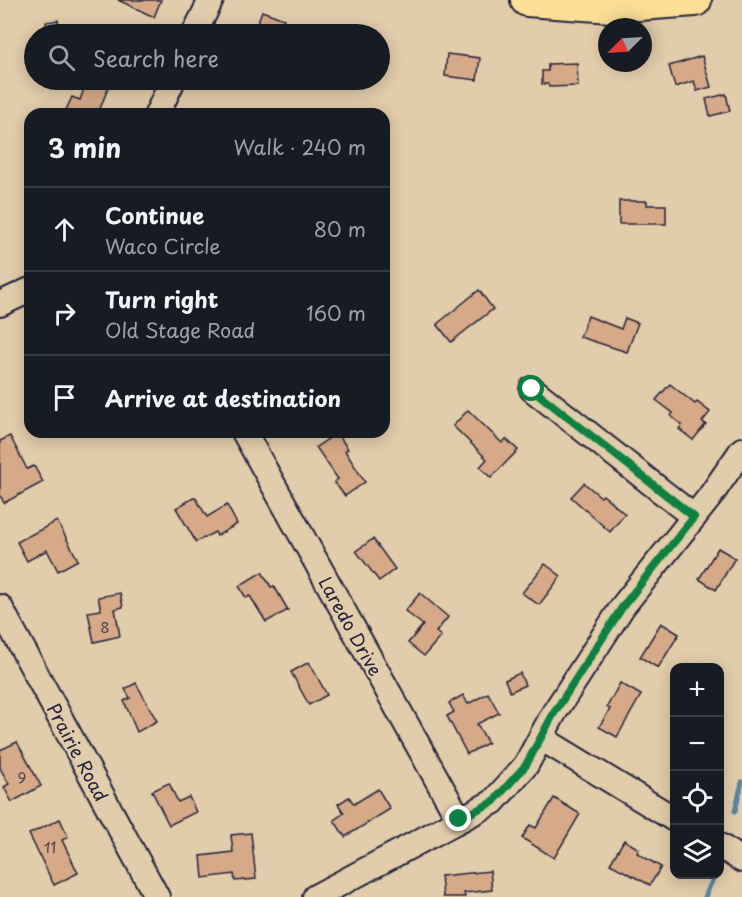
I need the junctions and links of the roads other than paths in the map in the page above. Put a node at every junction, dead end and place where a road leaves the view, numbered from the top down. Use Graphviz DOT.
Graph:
graph roads {
  1 [pos="211,0"];
  2 [pos="527,0"];
  3 [pos="695,0"];
  4 [pos="199,24"];
  5 [pos="168,90"];
  6 [pos="160,108"];
  7 [pos="24,293"];
  8 [pos="0,304"];
  9 [pos="532,389"];
  10 [pos="247,438"];
  11 [pos="742,450"];
  12 [pos="694,517"];
  13 [pos="0,607"];
  14 [pos="541,738"];
  15 [pos="670,816"];
  16 [pos="459,819"];
  17 [pos="724,849"];
  18 [pos="742,860"];
  19 [pos="157,897"];
  20 [pos="315,897"];
  1 -- 4 [label="street"];
  2 -- 3 [label="main road"];
  5 -- 6 [label="street"];
  7 -- 8 [label="street"];
  9 -- 12 [label="street"];
  10 -- 16 [label="street, Laredo Drive"];
  11 -- 12 [label="street"];
  12 -- 14 [label="street"];
  13 -- 19 [label="street, Prairie Road"];
  14 -- 15 [label="street"];
  14 -- 16 [label="street"];
  16 -- 20 [label="street"];
  17 -- 18 [label="street"];
}
